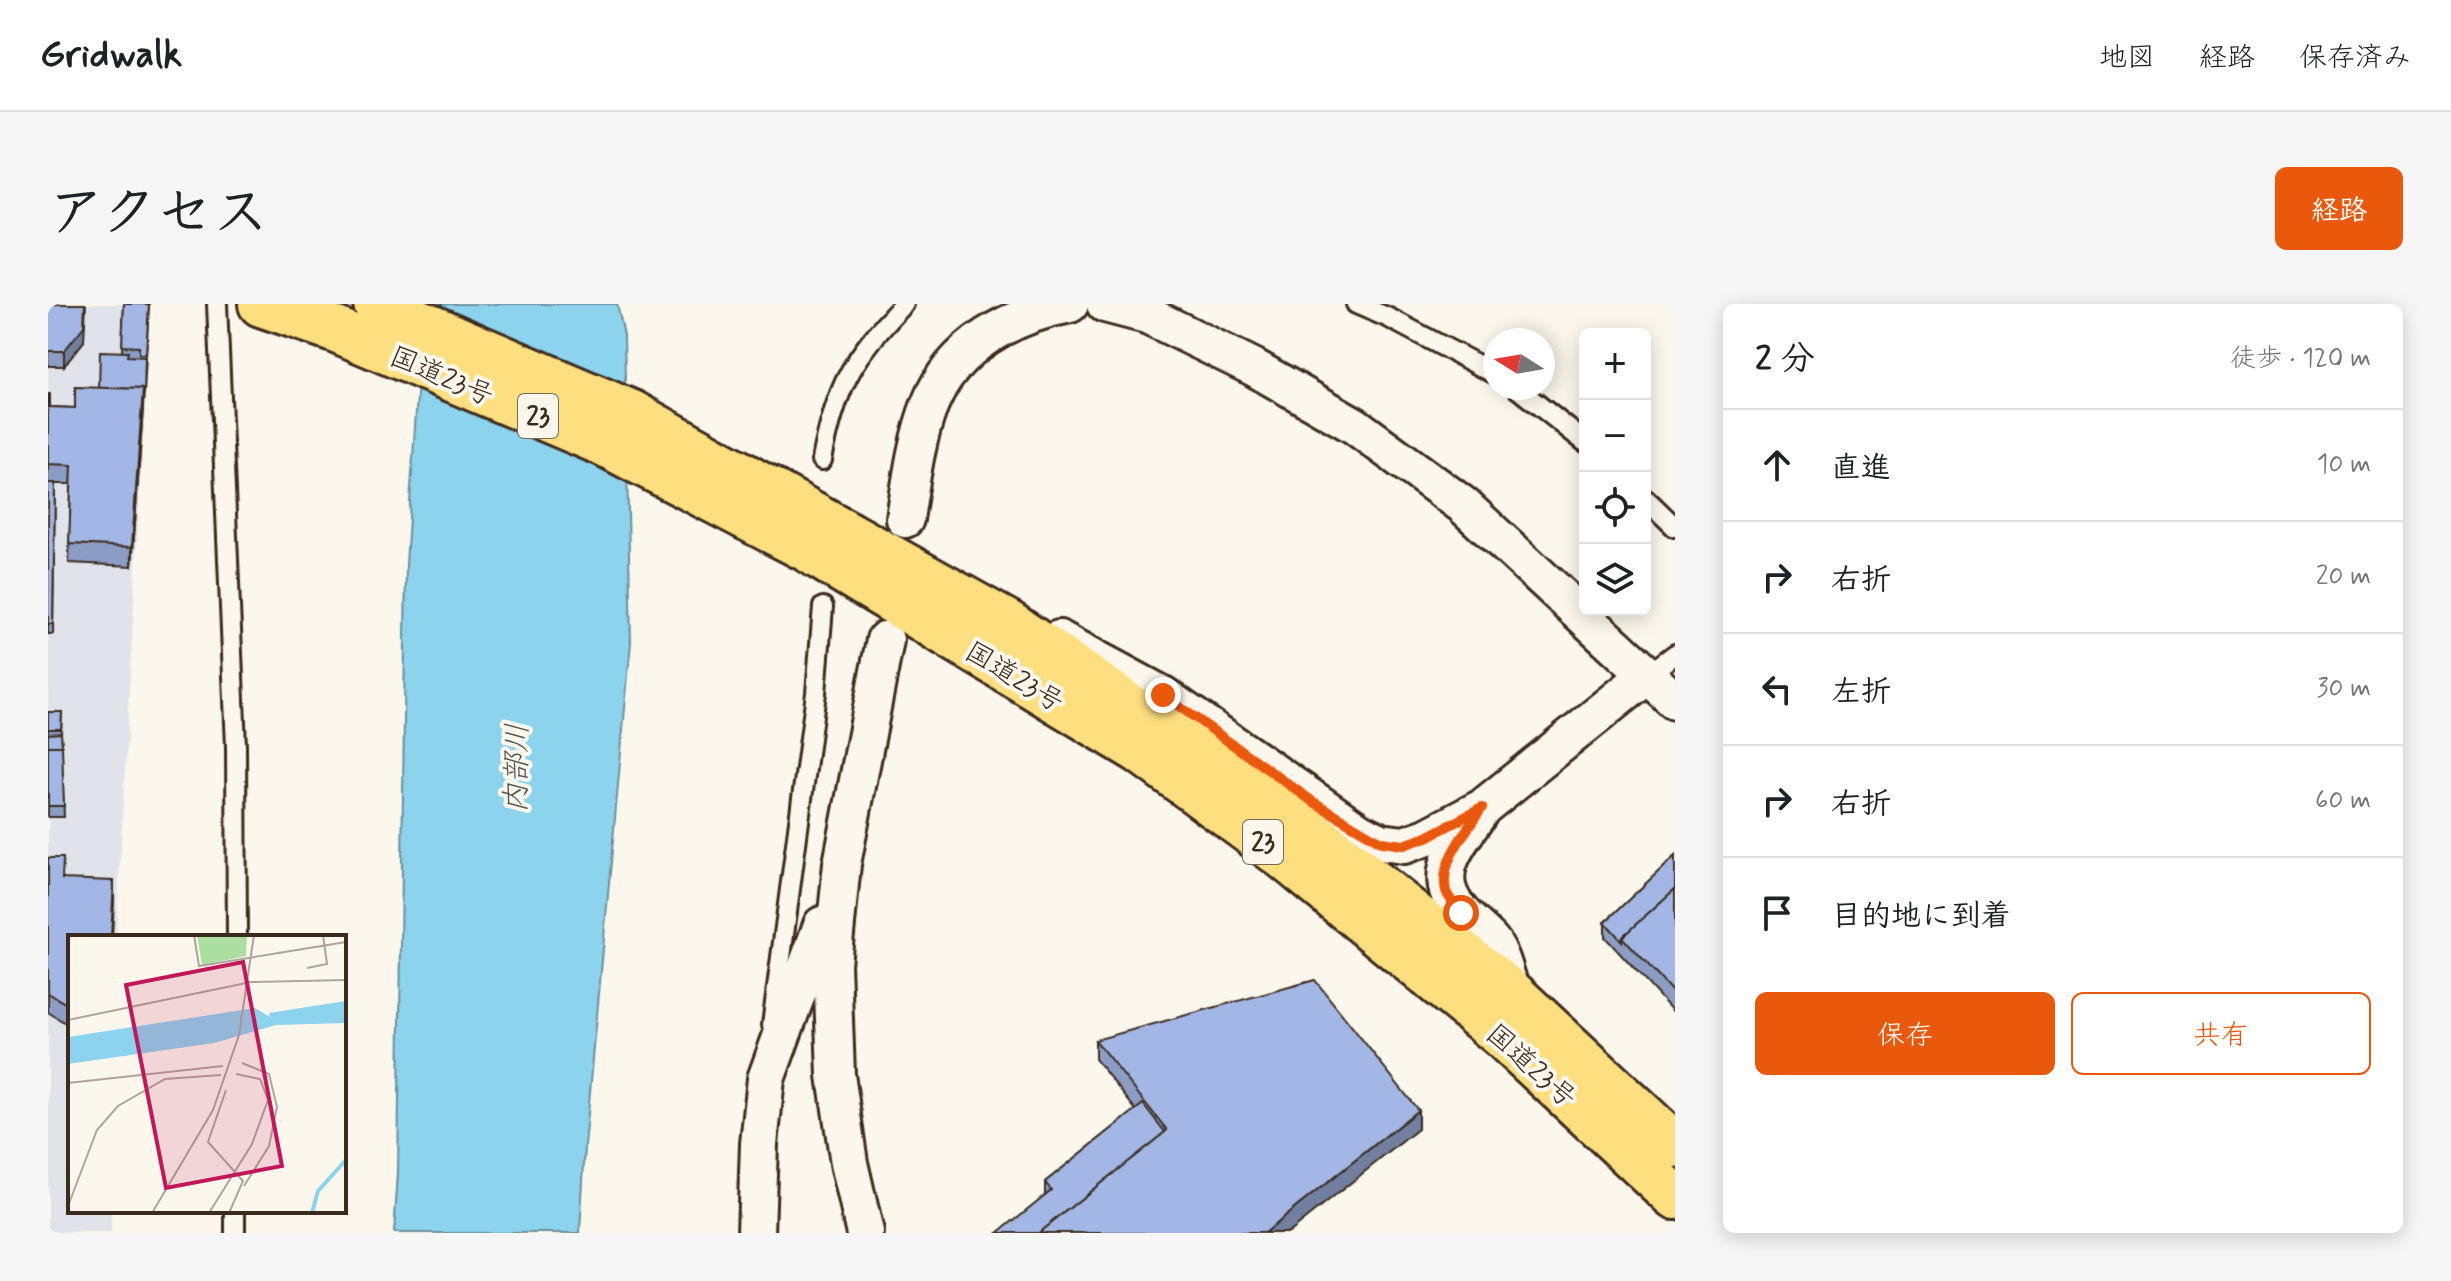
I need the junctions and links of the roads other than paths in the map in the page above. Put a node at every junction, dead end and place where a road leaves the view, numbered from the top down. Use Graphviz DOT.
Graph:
graph roads {
  1 [pos="217,304"];
  2 [pos="261,304"];
  3 [pos="376,304"];
  4 [pos="904,304"];
  5 [pos="1070,304"];
  6 [pos="1105,304"];
  7 [pos="1356,304"];
  8 [pos="1483,368"];
  9 [pos="1532,400"];
  10 [pos="1579,437"];
  11 [pos="822,460"];
  12 [pos="1651,504"];
  13 [pos="905,519"];
  14 [pos="804,527"];
  15 [pos="1675,527"];
  16 [pos="823,607"];
  17 [pos="1008,623"];
  18 [pos="885,640"];
  19 [pos="1661,664"];
  20 [pos="1675,701"];
  21 [pos="1482,808"];
  22 [pos="842,864"];
  23 [pos="237,935"];
  24 [pos="1512,993"];
  25 [pos="766,1079"];
  26 [pos="1675,1145"];
  27 [pos="1675,1197"];
  28 [pos="756,1233"];
  29 [pos="865,1233"];
  1 -- 23 [label="lane"];
  2 -- 14 [label="highway, 国道23号 / 23"];
  3 -- 14 [label="highway, 国道23号 / 23"];
  4 -- 11 [label="lane"];
  5 -- 13 [label="street"];
  6 -- 19 [label="street"];
  7 -- 8 [label="lane"];
  9 -- 10 [label="lane"];
  12 -- 15 [label="lane"];
  14 -- 17 [label="highway, 国道23号 / 23"];
  14 -- 27 [label="highway, 国道23号 / 23"];
  16 -- 25 [label="lane"];
  17 -- 21 [label="street"];
  17 -- 24 [label="highway, 国道23号 / 23"];
  18 -- 22 [label="street"];
  19 -- 20 [label="street"];
  19 -- 21 [label="street"];
  21 -- 24 [label="street"];
  22 -- 25 [label="street"];
  22 -- 29 [label="street"];
  24 -- 26 [label="highway, 国道23号 / 23"];
  25 -- 28 [label="street"];
}
